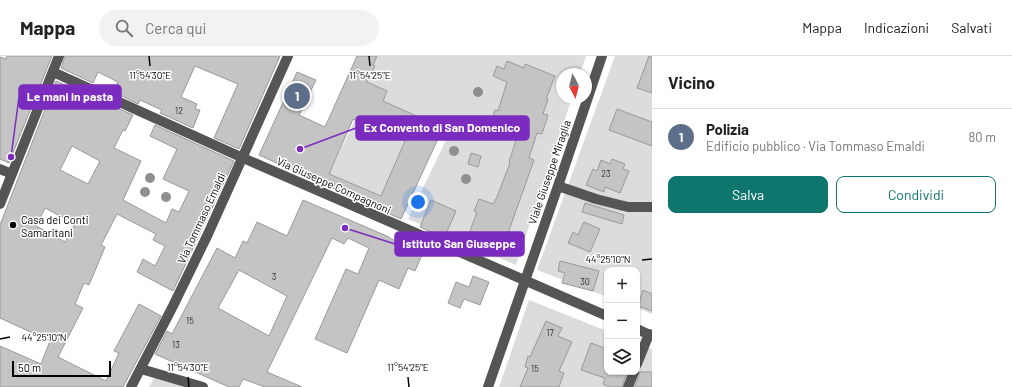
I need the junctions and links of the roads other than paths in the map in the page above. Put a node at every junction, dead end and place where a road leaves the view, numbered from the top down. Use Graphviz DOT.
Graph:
graph roads {
  1 [pos="59,56"];
  2 [pos="288,56"];
  3 [pos="602,56"];
  4 [pos="52,72"];
  5 [pos="243,158"];
  6 [pos="0,170"];
  7 [pos="12,174"];
  8 [pos="558,186"];
  9 [pos="0,204"];
  10 [pos="652,207"];
  11 [pos="524,281"];
  12 [pos="604,315"];
  13 [pos="640,330"];
  14 [pos="650,335"];
  15 [pos="640,357"];
  16 [pos="141,369"];
  17 [pos="633,375"];
  18 [pos="132,387"];
  19 [pos="203,387"];
  20 [pos="488,387"];
  21 [pos="628,387"];
  1 -- 4 [label="street"];
  2 -- 5 [label="street, Via Tommaso Emaldi"];
  3 -- 8 [label="street, Viale Giuseppe Miraglia"];
  4 -- 5 [label="street, Via Giuseppe Compagnoni"];
  4 -- 7 [label="street"];
  5 -- 11 [label="street, Via Giuseppe Compagnoni"];
  5 -- 16 [label="street, Via Tommaso Emaldi"];
  6 -- 7 [label="street"];
  7 -- 9 [label="street"];
  8 -- 10 [label="street"];
  8 -- 11 [label="street, Viale Giuseppe Miraglia"];
  11 -- 12 [label="street, Via Giuseppe Compagnoni"];
  11 -- 20 [label="street, Viale Giuseppe Miraglia"];
  13 -- 14 [label="street"];
  14 -- 15 [label="street"];
  16 -- 18 [label="street, Via Tommaso Emaldi"];
  16 -- 19 [label="street"];
  17 -- 21 [label="street"];
}
